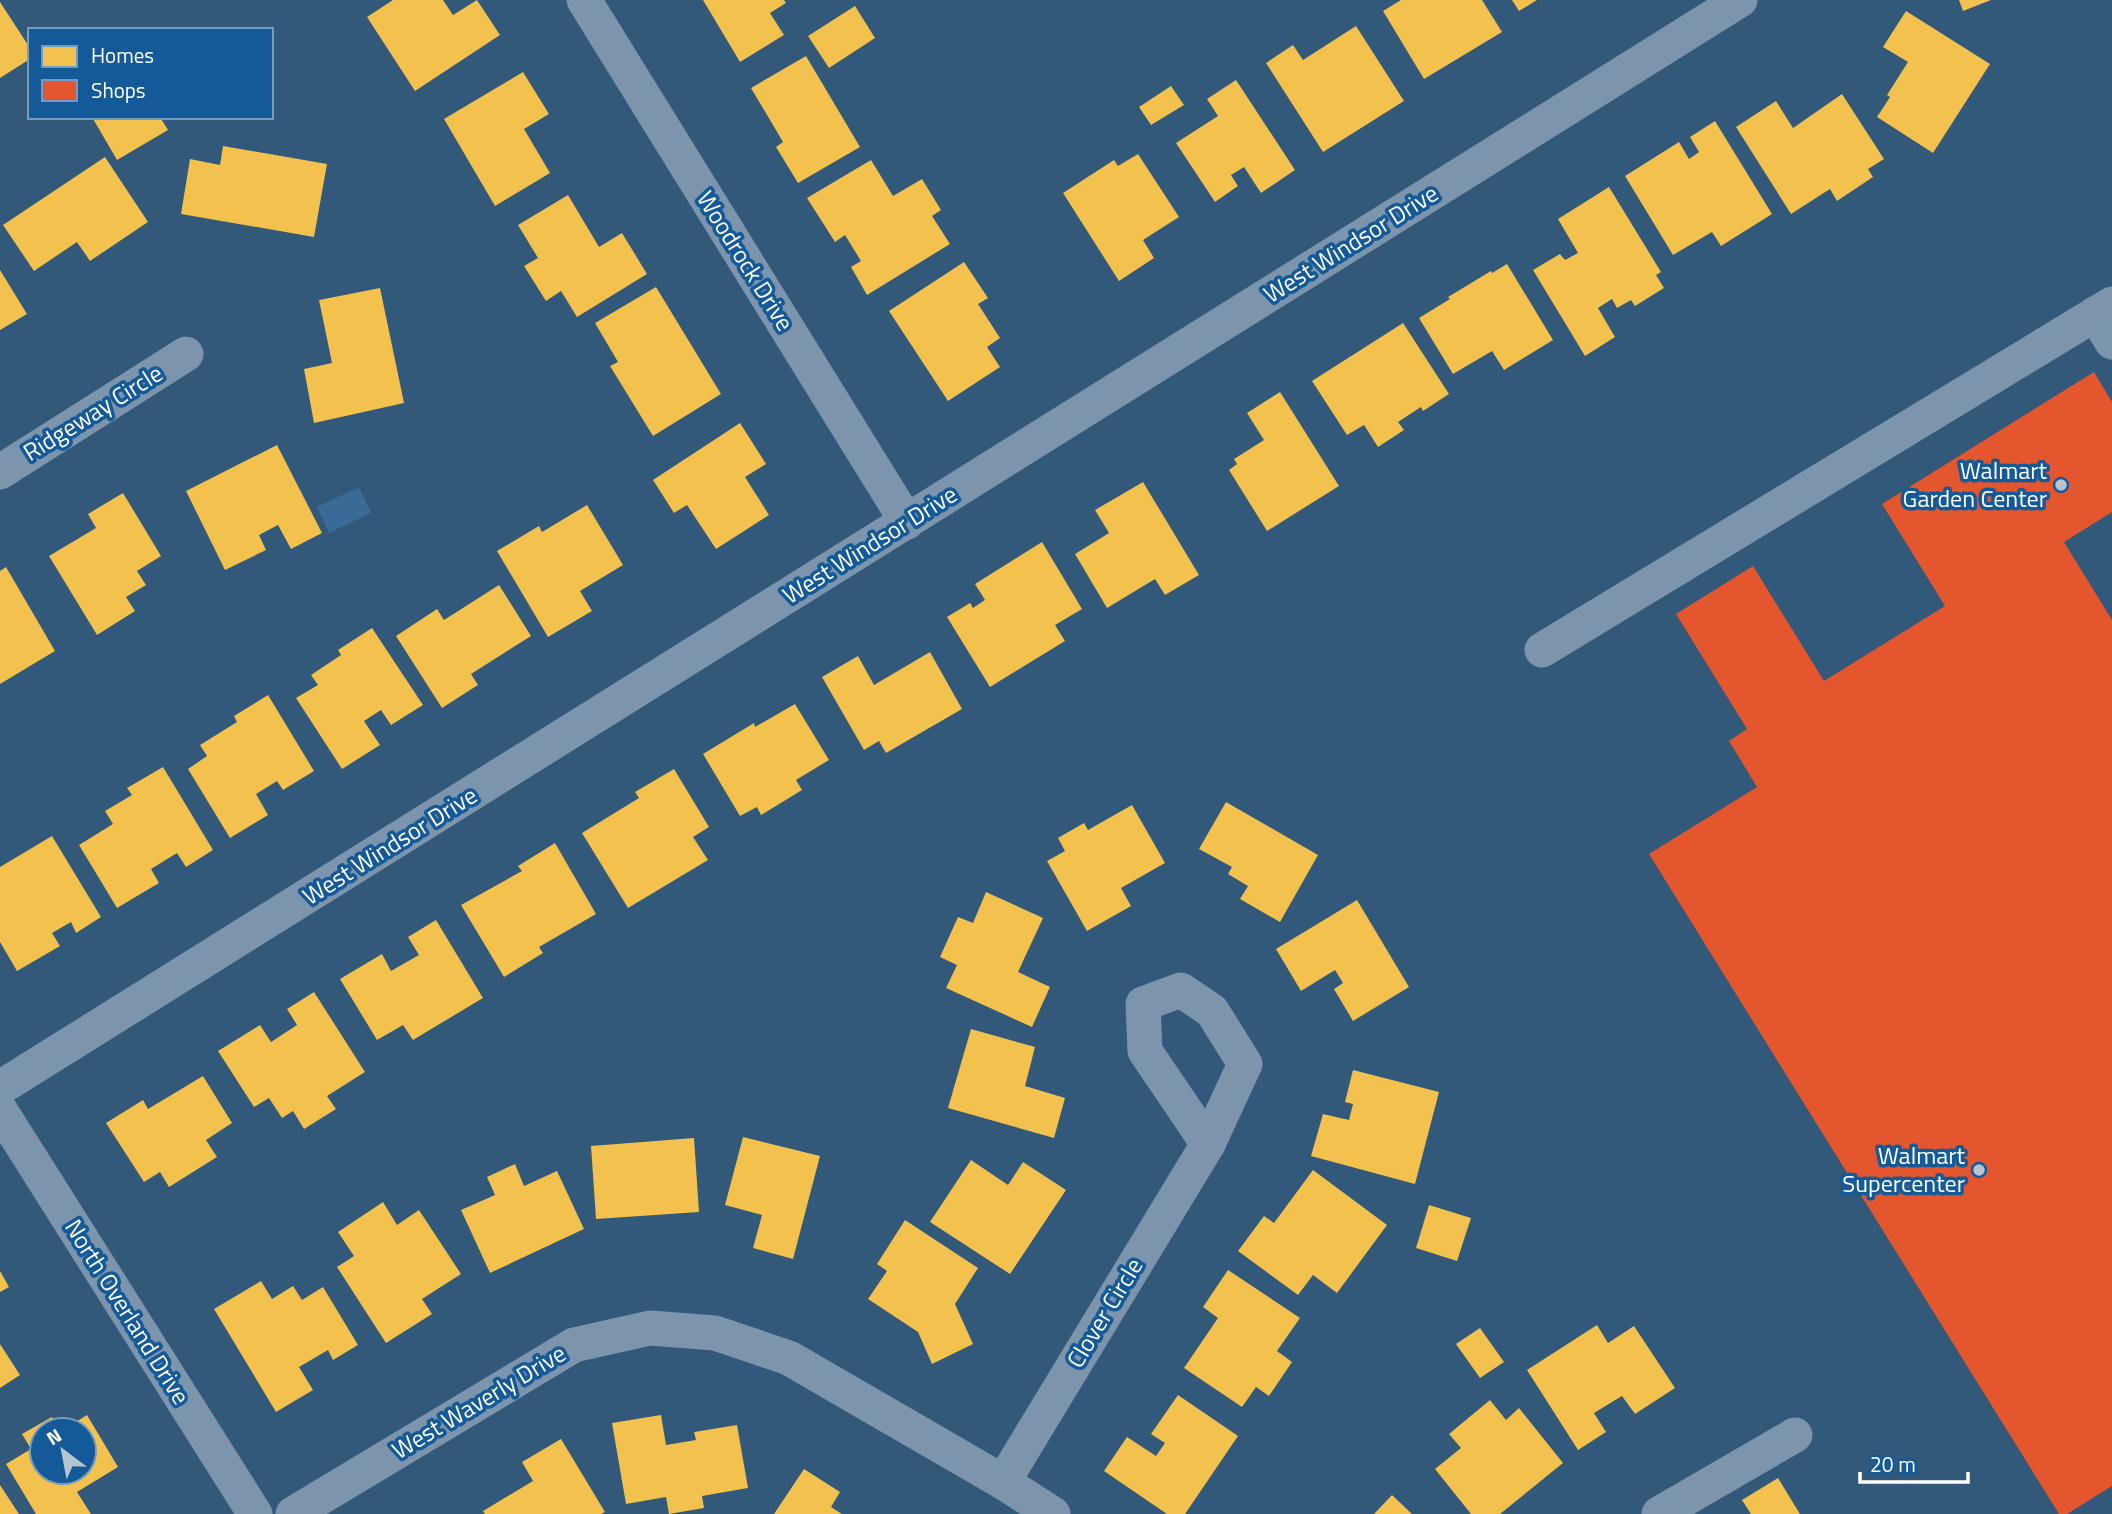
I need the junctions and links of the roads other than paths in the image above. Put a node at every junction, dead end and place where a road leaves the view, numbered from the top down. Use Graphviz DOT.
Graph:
graph roads {
  1 [pos="584,0"];
  2 [pos="1740,0"];
  3 [pos="2106,320"];
  4 [pos="186,354"];
  5 [pos="0,472"];
  6 [pos="907,522"];
  7 [pos="1542,650"];
  8 [pos="0,1088"];
  9 [pos="0,1110"];
  10 [pos="1208,1144"];
  11 [pos="1796,1435"];
  12 [pos="1003,1482"];
  13 [pos="255,1514"];
  14 [pos="293,1514"];
  15 [pos="1053,1514"];
  16 [pos="1659,1514"];
  1 -- 6 [label="street, Woodrock Drive"];
  2 -- 6 [label="street, West Windsor Drive"];
  3 -- 7 [label="street"];
  4 -- 5 [label="street, Ridgeway Circle"];
  6 -- 8 [label="street, West Windsor Drive"];
  9 -- 13 [label="street, North Overland Drive"];
  10 -- 12 [label="street, Clover Circle"];
  11 -- 16 [label="street"];
  12 -- 14 [label="street, West Waverly Drive"];
  12 -- 15 [label="street, West Waverly Drive"];
}
